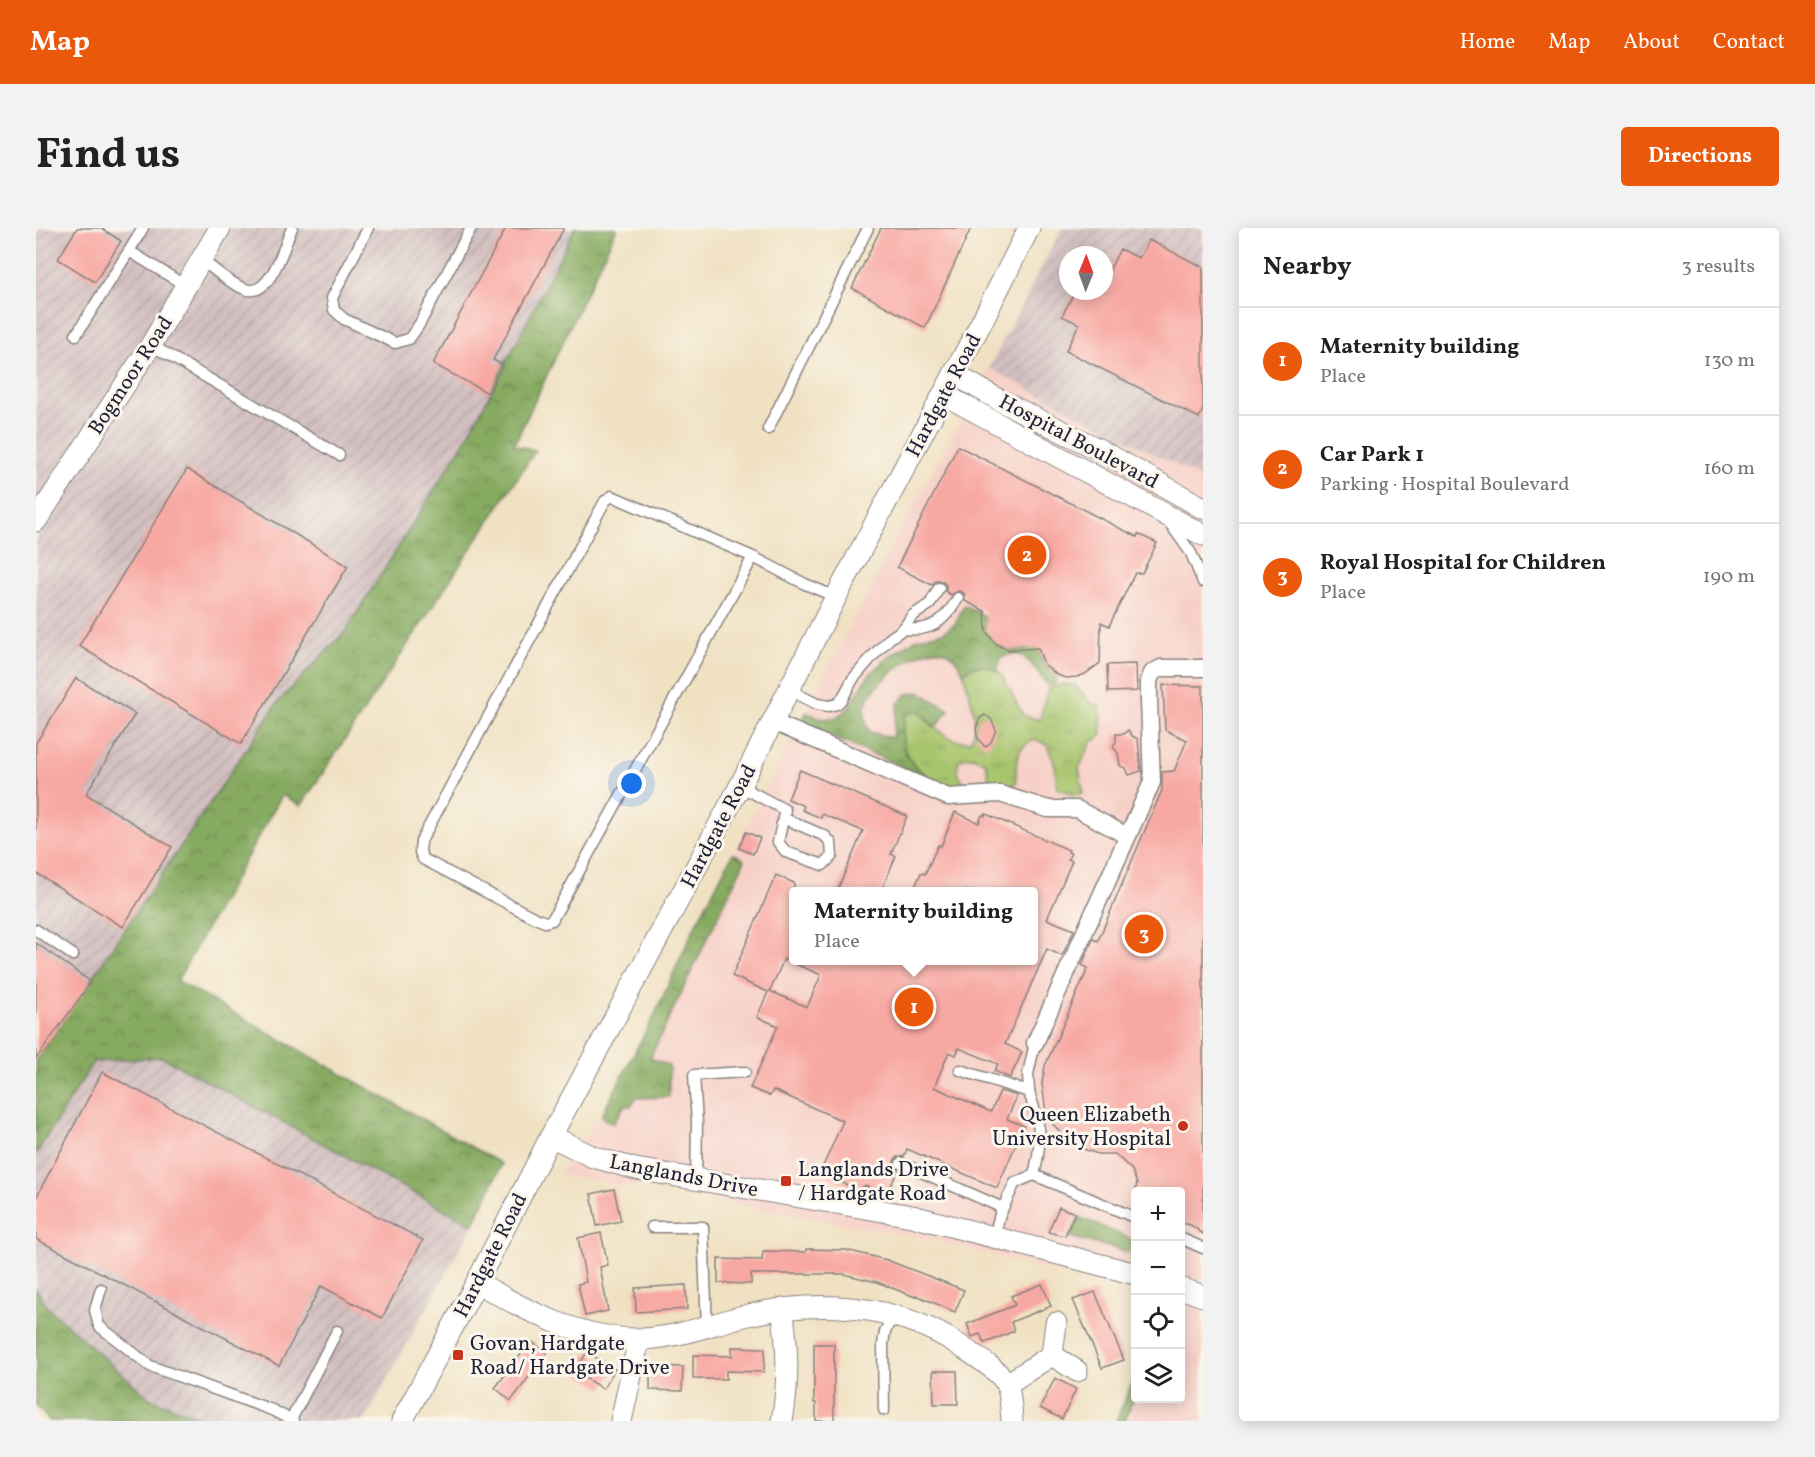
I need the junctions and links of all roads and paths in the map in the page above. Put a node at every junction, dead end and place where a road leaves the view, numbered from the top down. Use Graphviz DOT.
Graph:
graph roads {
  1 [pos="143,228"];
  2 [pos="220,228"];
  3 [pos="292,228"];
  4 [pos="368,228"];
  5 [pos="471,228"];
  6 [pos="868,228"];
  7 [pos="1029,228"];
  8 [pos="129,251"];
  9 [pos="202,260"];
  10 [pos="186,286"];
  11 [pos="76,335"];
  12 [pos="151,345"];
  13 [pos="954,374"];
  14 [pos="943,394"];
  15 [pos="768,429"];
  16 [pos="339,455"];
  17 [pos="1203,508"];
  18 [pos="1162,512"];
  19 [pos="36,521"];
  20 [pos="1203,535"];
  21 [pos="753,556"];
  22 [pos="1203,582"];
  23 [pos="939,588"];
  24 [pos="836,597"];
  25 [pos="958,598"];
  26 [pos="903,629"];
  27 [pos="1203,668"];
  28 [pos="789,690"];
  29 [pos="773,722"];
  30 [pos="740,786"];
  31 [pos="783,819"];
  32 [pos="1127,836"];
  33 [pos="36,930"];
  34 [pos="73,955"];
  35 [pos="1035,1043"];
  36 [pos="960,1070"];
  37 [pos="745,1072"];
  38 [pos="1029,1092"];
  39 [pos="551,1137"];
  40 [pos="901,1163"];
  41 [pos="1034,1175"];
  42 [pos="696,1179"];
  43 [pos="1003,1208"];
  44 [pos="1131,1216"];
  45 [pos="652,1227"];
  46 [pos="994,1238"];
  47 [pos="1185,1240"];
  48 [pos="1203,1248"];
  49 [pos="1131,1273"];
  50 [pos="477,1282"];
  51 [pos="101,1290"];
  52 [pos="1185,1290"];
  53 [pos="1203,1296"];
  54 [pos="782,1308"];
  55 [pos="892,1316"];
  56 [pos="1056,1323"];
  57 [pos="707,1327"];
  58 [pos="337,1331"];
  59 [pos="639,1339"];
  60 [pos="1052,1355"];
  61 [pos="1077,1371"];
  62 [pos="1006,1384"];
  63 [pos="884,1410"];
  64 [pos="292,1420"];
  65 [pos="402,1421"];
  66 [pos="621,1421"];
  67 [pos="782,1421"];
  68 [pos="1012,1421"];
  1 -- 8 [label="lane"];
  2 -- 9 [label="street, Bogmoor Road"];
  3 -- 9 [label="lane"];
  4 -- 5 [label="lane"];
  6 -- 15 [label="lane"];
  7 -- 13 [label="street, Hardgate Road"];
  8 -- 10 [label="lane"];
  8 -- 11 [label="lane"];
  9 -- 10 [label="street, Bogmoor Road"];
  10 -- 12 [label="street, Bogmoor Road"];
  12 -- 16 [label="lane"];
  12 -- 19 [label="street, Bogmoor Road"];
  13 -- 14 [label="street, Hardgate Road"];
  13 -- 17 [label="street, Hospital Boulevard"];
  14 -- 18 [label="street, Hospital Boulevard"];
  14 -- 24 [label="street, Hardgate Road"];
  18 -- 20 [label="street, Hospital Boulevard"];
  18 -- 22 [label="lane, Hospital Boulevard"];
  21 -- 21 [label="lane"];
  21 -- 24 [label="lane"];
  23 -- 26 [label="lane"];
  24 -- 28 [label="street, Hardgate Road"];
  25 -- 26 [label="lane"];
  26 -- 28 [label="lane"];
  27 -- 32 [label="street"];
  28 -- 29 [label="street, Hardgate Road"];
  29 -- 30 [label="street, Hardgate Road"];
  29 -- 32 [label="street"];
  30 -- 31 [label="lane"];
  30 -- 39 [label="street, Hardgate Road"];
  31 -- 31 [label="lane"];
  32 -- 35 [label="street"];
  33 -- 34 [label="lane"];
  35 -- 38 [label="lane"];
  36 -- 38 [label="lane"];
  37 -- 42 [label="lane"];
  38 -- 41 [label="lane"];
  39 -- 42 [label="street, Langlands Drive"];
  39 -- 50 [label="street, Hardgate Road"];
  40 -- 43 [label="lane"];
  41 -- 43 [label="lane"];
  41 -- 44 [label="lane"];
  42 -- 46 [label="street, Langlands Drive"];
  43 -- 46 [label="lane"];
  45 -- 57 [label="lane"];
  46 -- 49 [label="street, Langlands Drive"];
  47 -- 48 [label="lane"];
  50 -- 59 [label="street"];
  50 -- 65 [label="street, Hardgate Road"];
  51 -- 64 [label="lane"];
  52 -- 53 [label="street"];
  54 -- 55 [label="street"];
  54 -- 57 [label="street"];
  54 -- 67 [label="street"];
  55 -- 62 [label="street"];
  55 -- 63 [label="lane"];
  56 -- 60 [label="street"];
  57 -- 59 [label="street"];
  58 -- 64 [label="lane"];
  59 -- 66 [label="street"];
  60 -- 61 [label="street"];
  60 -- 62 [label="street"];
  62 -- 68 [label="street"];
}
